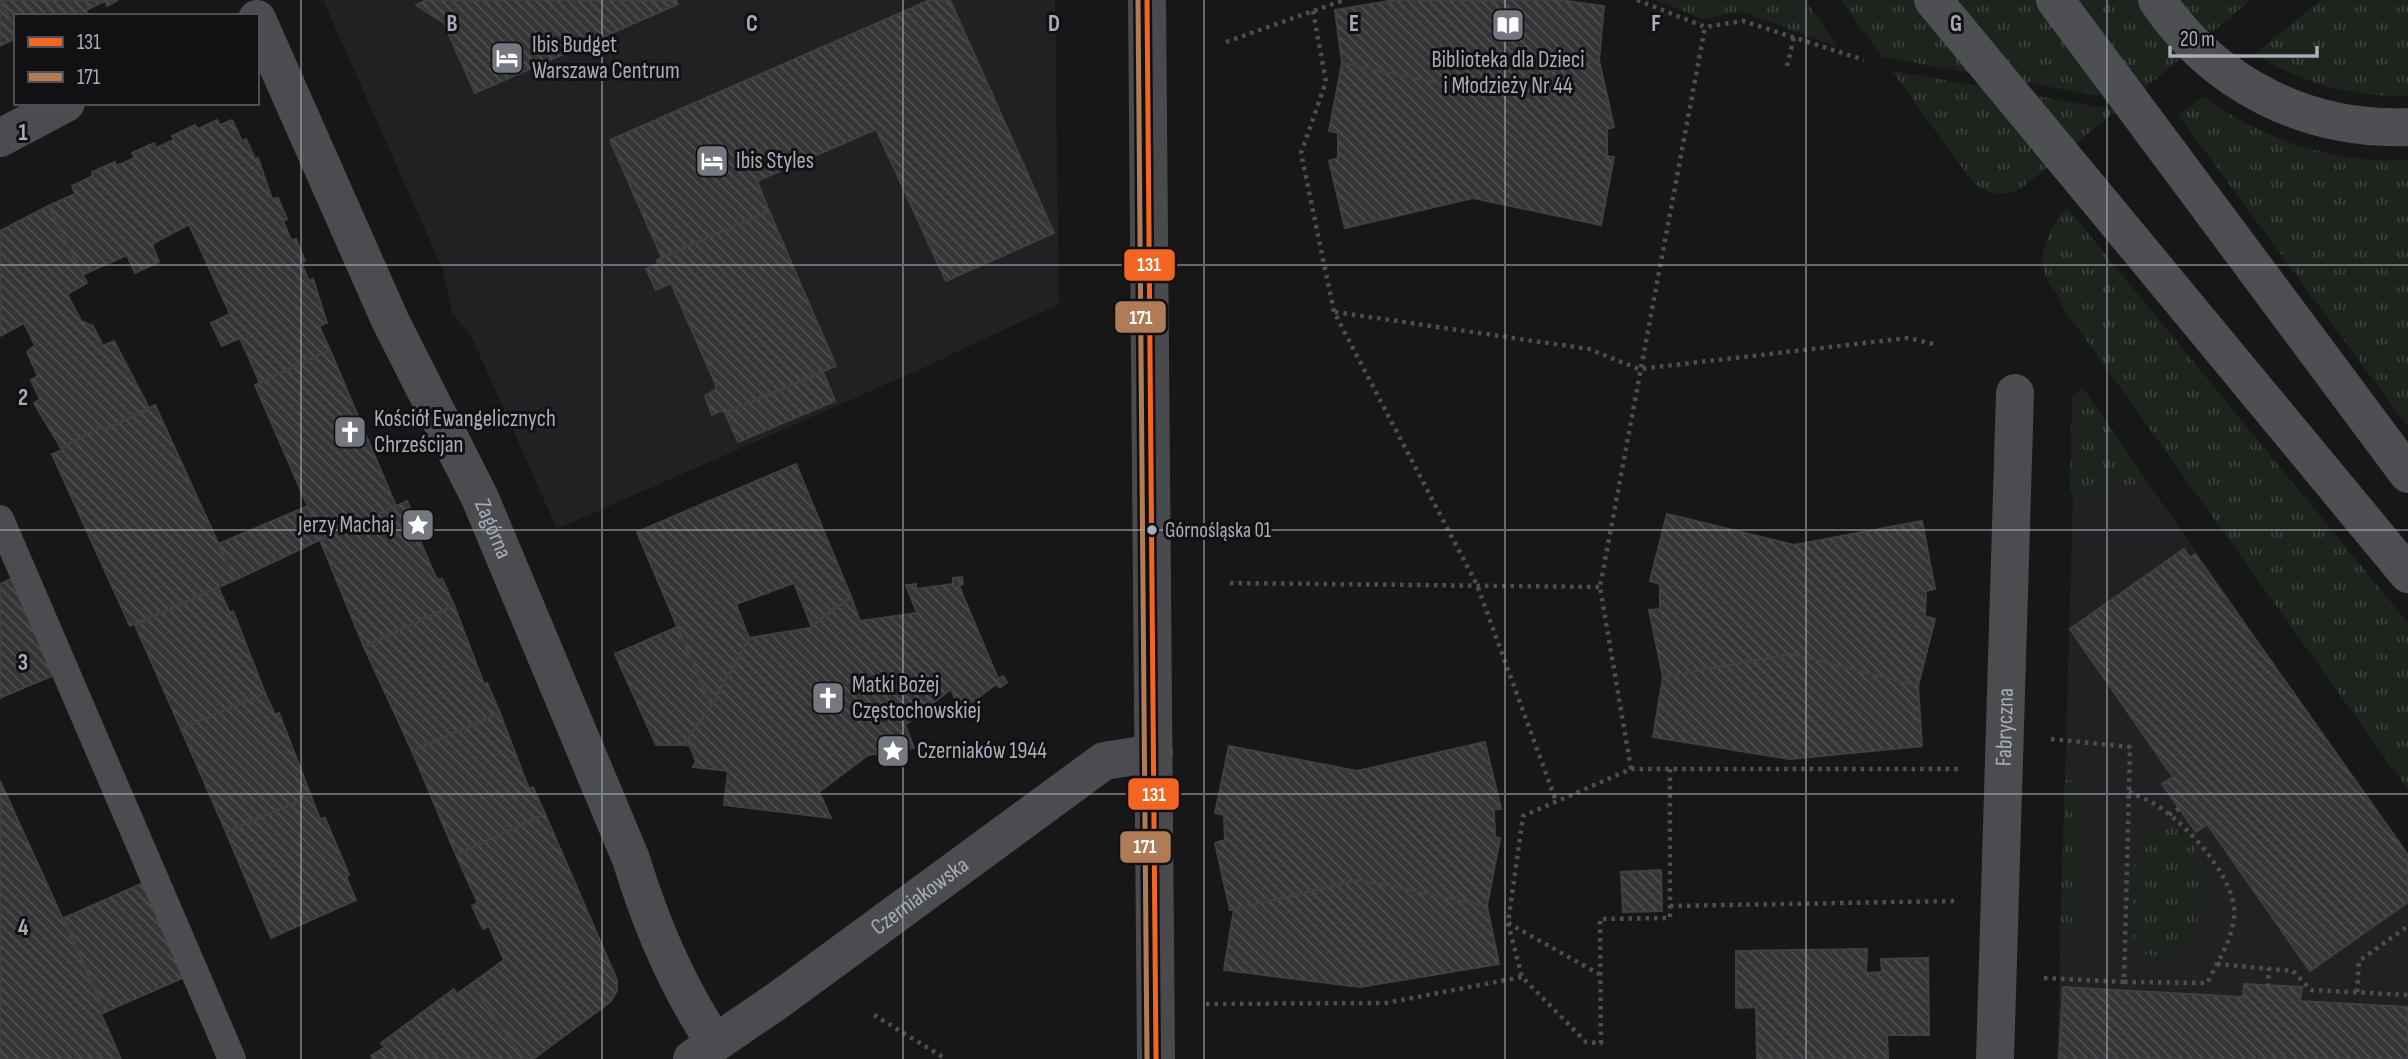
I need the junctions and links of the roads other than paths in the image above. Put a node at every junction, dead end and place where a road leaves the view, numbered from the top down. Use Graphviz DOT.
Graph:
graph roads {
  1 [pos="1147,0"];
  2 [pos="1933,0"];
  3 [pos="2055,0"];
  4 [pos="2157,0"];
  5 [pos="259,32"];
  6 [pos="62,105"];
  7 [pos="2408,127"];
  8 [pos="0,138"];
  9 [pos="2015,393"];
  10 [pos="2408,474"];
  11 [pos="0,519"];
  12 [pos="2408,575"];
  13 [pos="1154,753"];
  14 [pos="704,1051"];
  15 [pos="232,1059"];
  16 [pos="1156,1059"];
  17 [pos="1994,1059"];
  1 -- 13 [label="street"];
  2 -- 12 [label="main road"];
  3 -- 10 [label="main road"];
  4 -- 7 [label="main road"];
  5 -- 14 [label="street, Zagórna"];
  6 -- 8 [label="street"];
  9 -- 17 [label="street, Fabryczna"];
  11 -- 15 [label="lane"];
  13 -- 14 [label="street, Czerniakowska"];
  13 -- 16 [label="street"];
}
